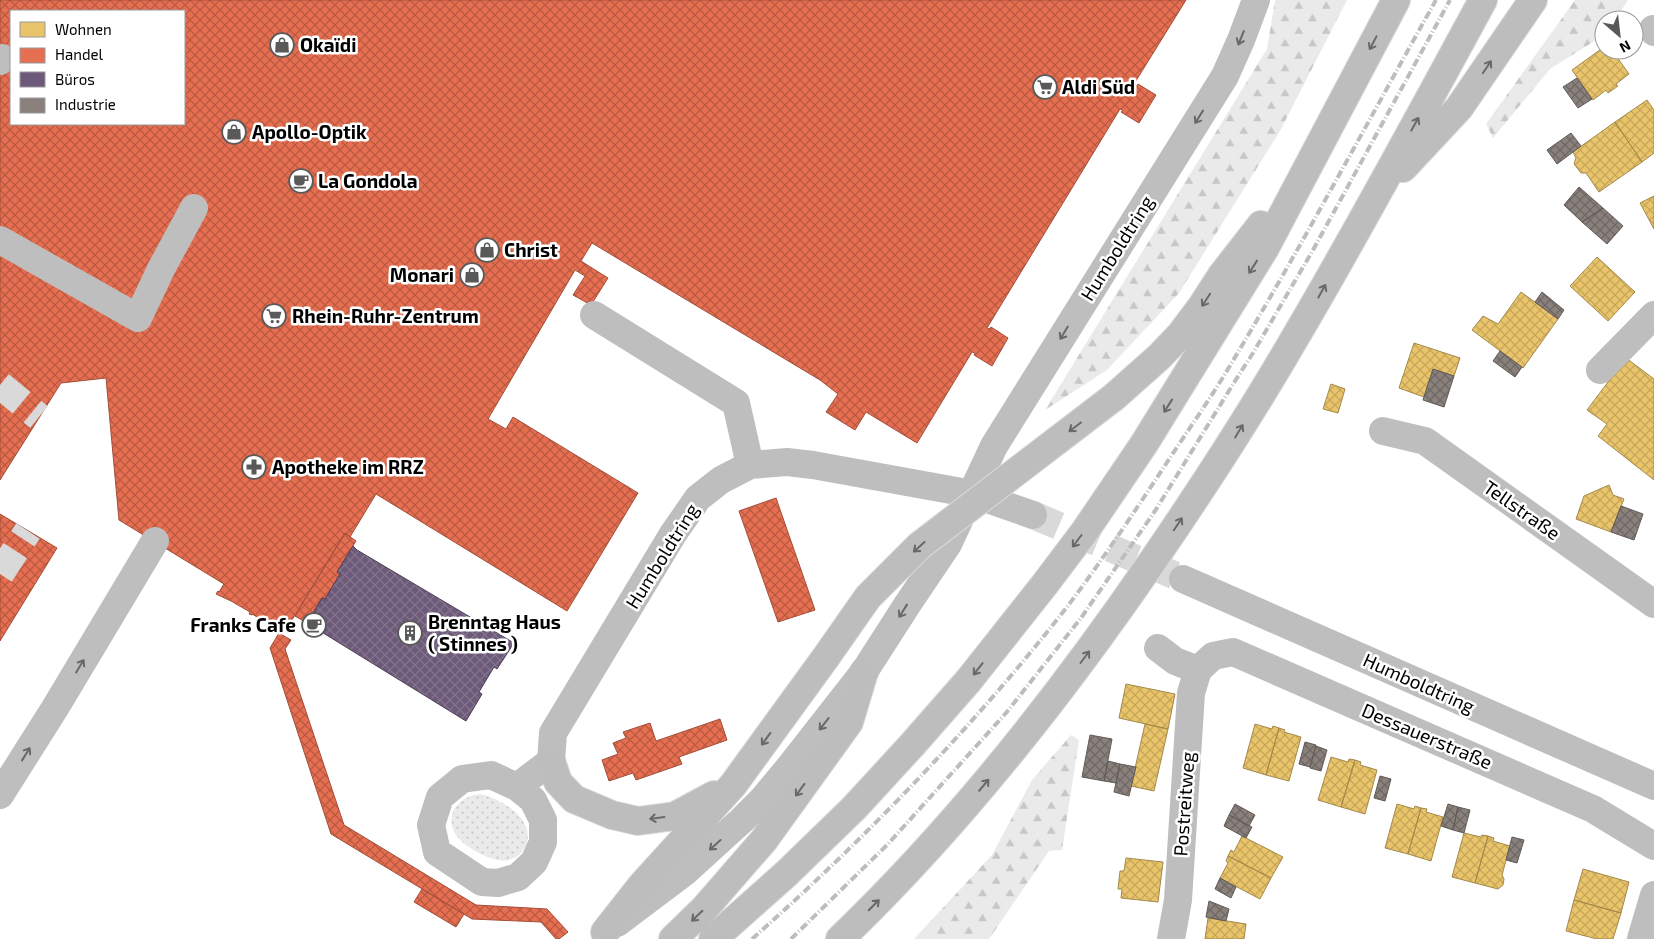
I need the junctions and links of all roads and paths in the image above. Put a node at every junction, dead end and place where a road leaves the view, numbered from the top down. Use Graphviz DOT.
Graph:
graph roads {
  1 [pos="1256,0"];
  2 [pos="1396,0"];
  3 [pos="1484,0"];
  4 [pos="1533,0"];
  5 [pos="1309,163"];
  6 [pos="1374,198"];
  7 [pos="194,208"];
  8 [pos="0,240"];
  9 [pos="594,315"];
  10 [pos="1654,315"];
  11 [pos="1600,370"];
  12 [pos="1382,431"];
  13 [pos="750,465"];
  14 [pos="972,494"];
  15 [pos="1033,515"];
  16 [pos="155,541"];
  17 [pos="1183,579"];
  18 [pos="1654,604"];
  19 [pos="1158,648"];
  20 [pos="1198,670"];
  21 [pos="864,672"];
  22 [pos="551,761"];
  23 [pos="733,784"];
  24 [pos="1654,786"];
  25 [pos="517,787"];
  26 [pos="0,796"];
  27 [pos="1654,846"];
  28 [pos="1654,896"];
  29 [pos="600,936"];
  30 [pos="673,939"];
  31 [pos="713,939"];
  32 [pos="840,939"];
  33 [pos="1171,939"];
  34 [pos="1640,939"];
  1 -- 14 [label="street, Humboldtring, one-way"];
  2 -- 5 [label="highway, one-way"];
  6 -- 3 [label="highway, one-way"];
  6 -- 4 [label="highway, one-way"];
  5 -- 23 [label="highway, one-way, bridge"];
  5 -- 31 [label="highway, one-way"];
  32 -- 6 [label="highway, one-way"];
  7 -- 8 [label="street"];
  9 -- 13 [label="street"];
  10 -- 11 [label="street"];
  12 -- 18 [label="street, Tellstraße"];
  13 -- 14 [label="street, Humboldtring"];
  13 -- 22 [label="street, Humboldtring"];
  14 -- 15 [label="street, Humboldtring"];
  14 -- 21 [label="street, Humboldtring, one-way"];
  26 -- 16 [label="street, one-way"];
  17 -- 24 [label="street, Humboldtring"];
  19 -- 20 [label="street"];
  20 -- 27 [label="street, Dessauerstraße"];
  20 -- 33 [label="street, Postreitweg"];
  21 -- 29 [label="street, Humboldtring, one-way"];
  21 -- 30 [label="highway, one-way"];
  23 -- 22 [label="highway, one-way"];
  22 -- 25 [label="street"];
  23 -- 29 [label="highway"];
  28 -- 34 [label="street"];
}
